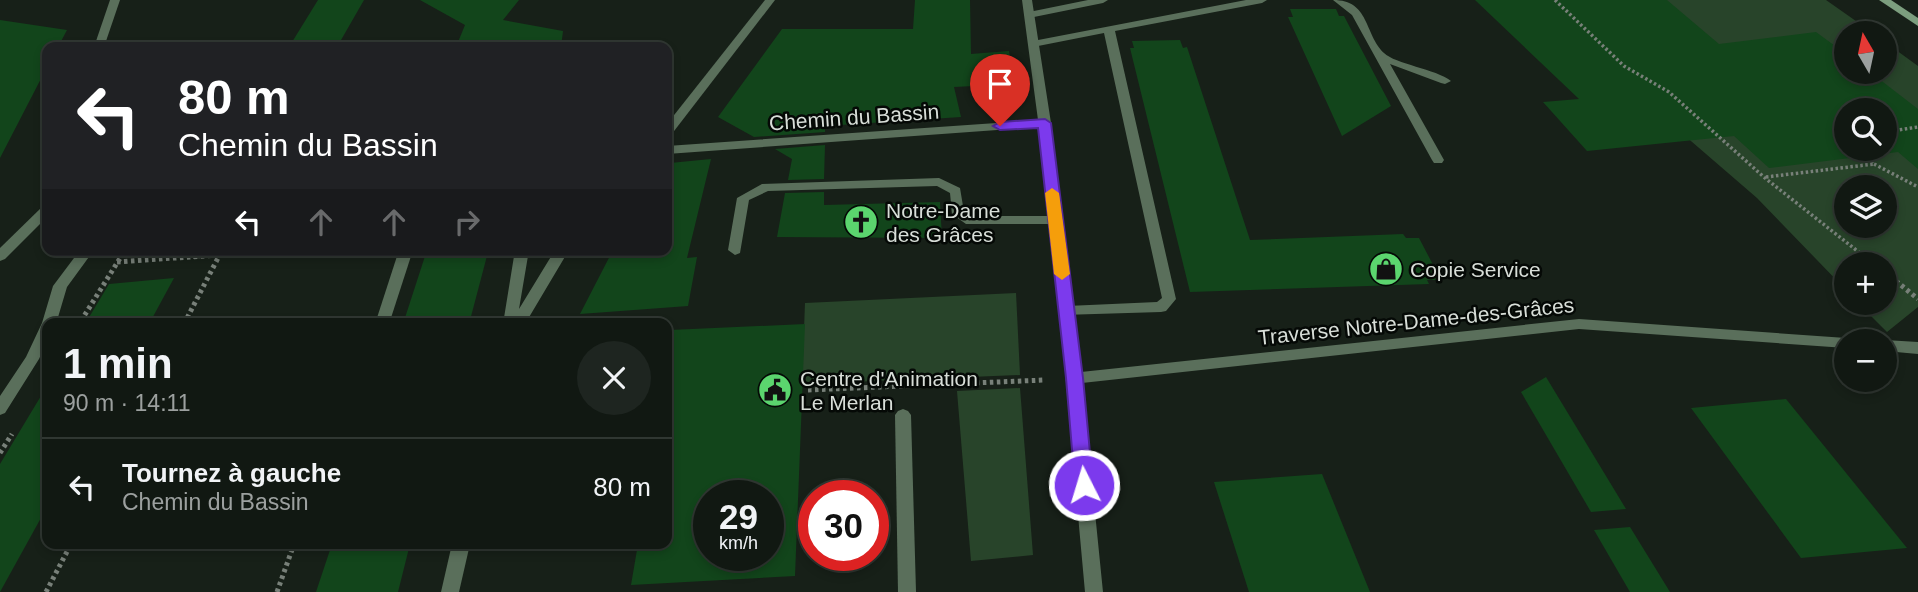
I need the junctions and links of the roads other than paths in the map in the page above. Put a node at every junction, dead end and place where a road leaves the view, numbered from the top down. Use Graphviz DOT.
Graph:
graph roads {
  1 [pos="115,0"];
  2 [pos="771,0"];
  3 [pos="1027,0"];
  4 [pos="1102,0"];
  5 [pos="1262,0"];
  6 [pos="1338,0"];
  7 [pos="1884,0"];
  8 [pos="1029,15"];
  9 [pos="1918,23"];
  10 [pos="1109,30"];
  11 [pos="101,42"];
  12 [pos="1033,44"];
  13 [pos="1380,56"];
  14 [pos="1445,81"];
  15 [pos="1045,123"];
  16 [pos="672,126"];
  17 [pos="672,150"];
  18 [pos="1438,160"];
  19 [pos="42,215"];
  20 [pos="1055,220"];
  21 [pos="735,250"];
  22 [pos="0,256"];
  23 [pos="82,256"];
  24 [pos="404,256"];
  25 [pos="521,256"];
  26 [pos="558,256"];
  27 [pos="1067,311"];
  28 [pos="50,318"];
  29 [pos="384,318"];
  30 [pos="511,318"];
  31 [pos="522,318"];
  32 [pos="42,338"];
  33 [pos="1834,342"];
  34 [pos="1897,347"];
  35 [pos="1918,348"];
  36 [pos="1075,378"];
  37 [pos="0,409"];
  38 [pos="903,415"];
  39 [pos="460,549"];
  40 [pos="450,592"];
  41 [pos="907,592"];
  42 [pos="1094,592"];
  1 -- 11 [label="street"];
  2 -- 16 [label="street"];
  3 -- 8 [label="street"];
  4 -- 8 [label="street"];
  5 -- 10 [label="street"];
  6 -- 13 [label="street"];
  7 -- 9 [label="street"];
  8 -- 12 [label="street"];
  10 -- 12 [label="street"];
  10 -- 27 [label="street"];
  12 -- 15 [label="street"];
  13 -- 14 [label="street"];
  13 -- 18 [label="street"];
  15 -- 17 [label="street, Chemin du Bassin"];
  15 -- 20 [label="street"];
  19 -- 22 [label="street"];
  20 -- 21 [label="street"];
  20 -- 27 [label="street"];
  23 -- 28 [label="street"];
  24 -- 29 [label="street"];
  25 -- 30 [label="street"];
  26 -- 31 [label="street"];
  27 -- 36 [label="street"];
  32 -- 37 [label="street"];
  33 -- 36 [label="street, Traverse Notre-Dame-des-Grâces"];
  34 -- 35 [label="street"];
  36 -- 42 [label="street"];
  38 -- 41 [label="street"];
  39 -- 40 [label="street"];
}
